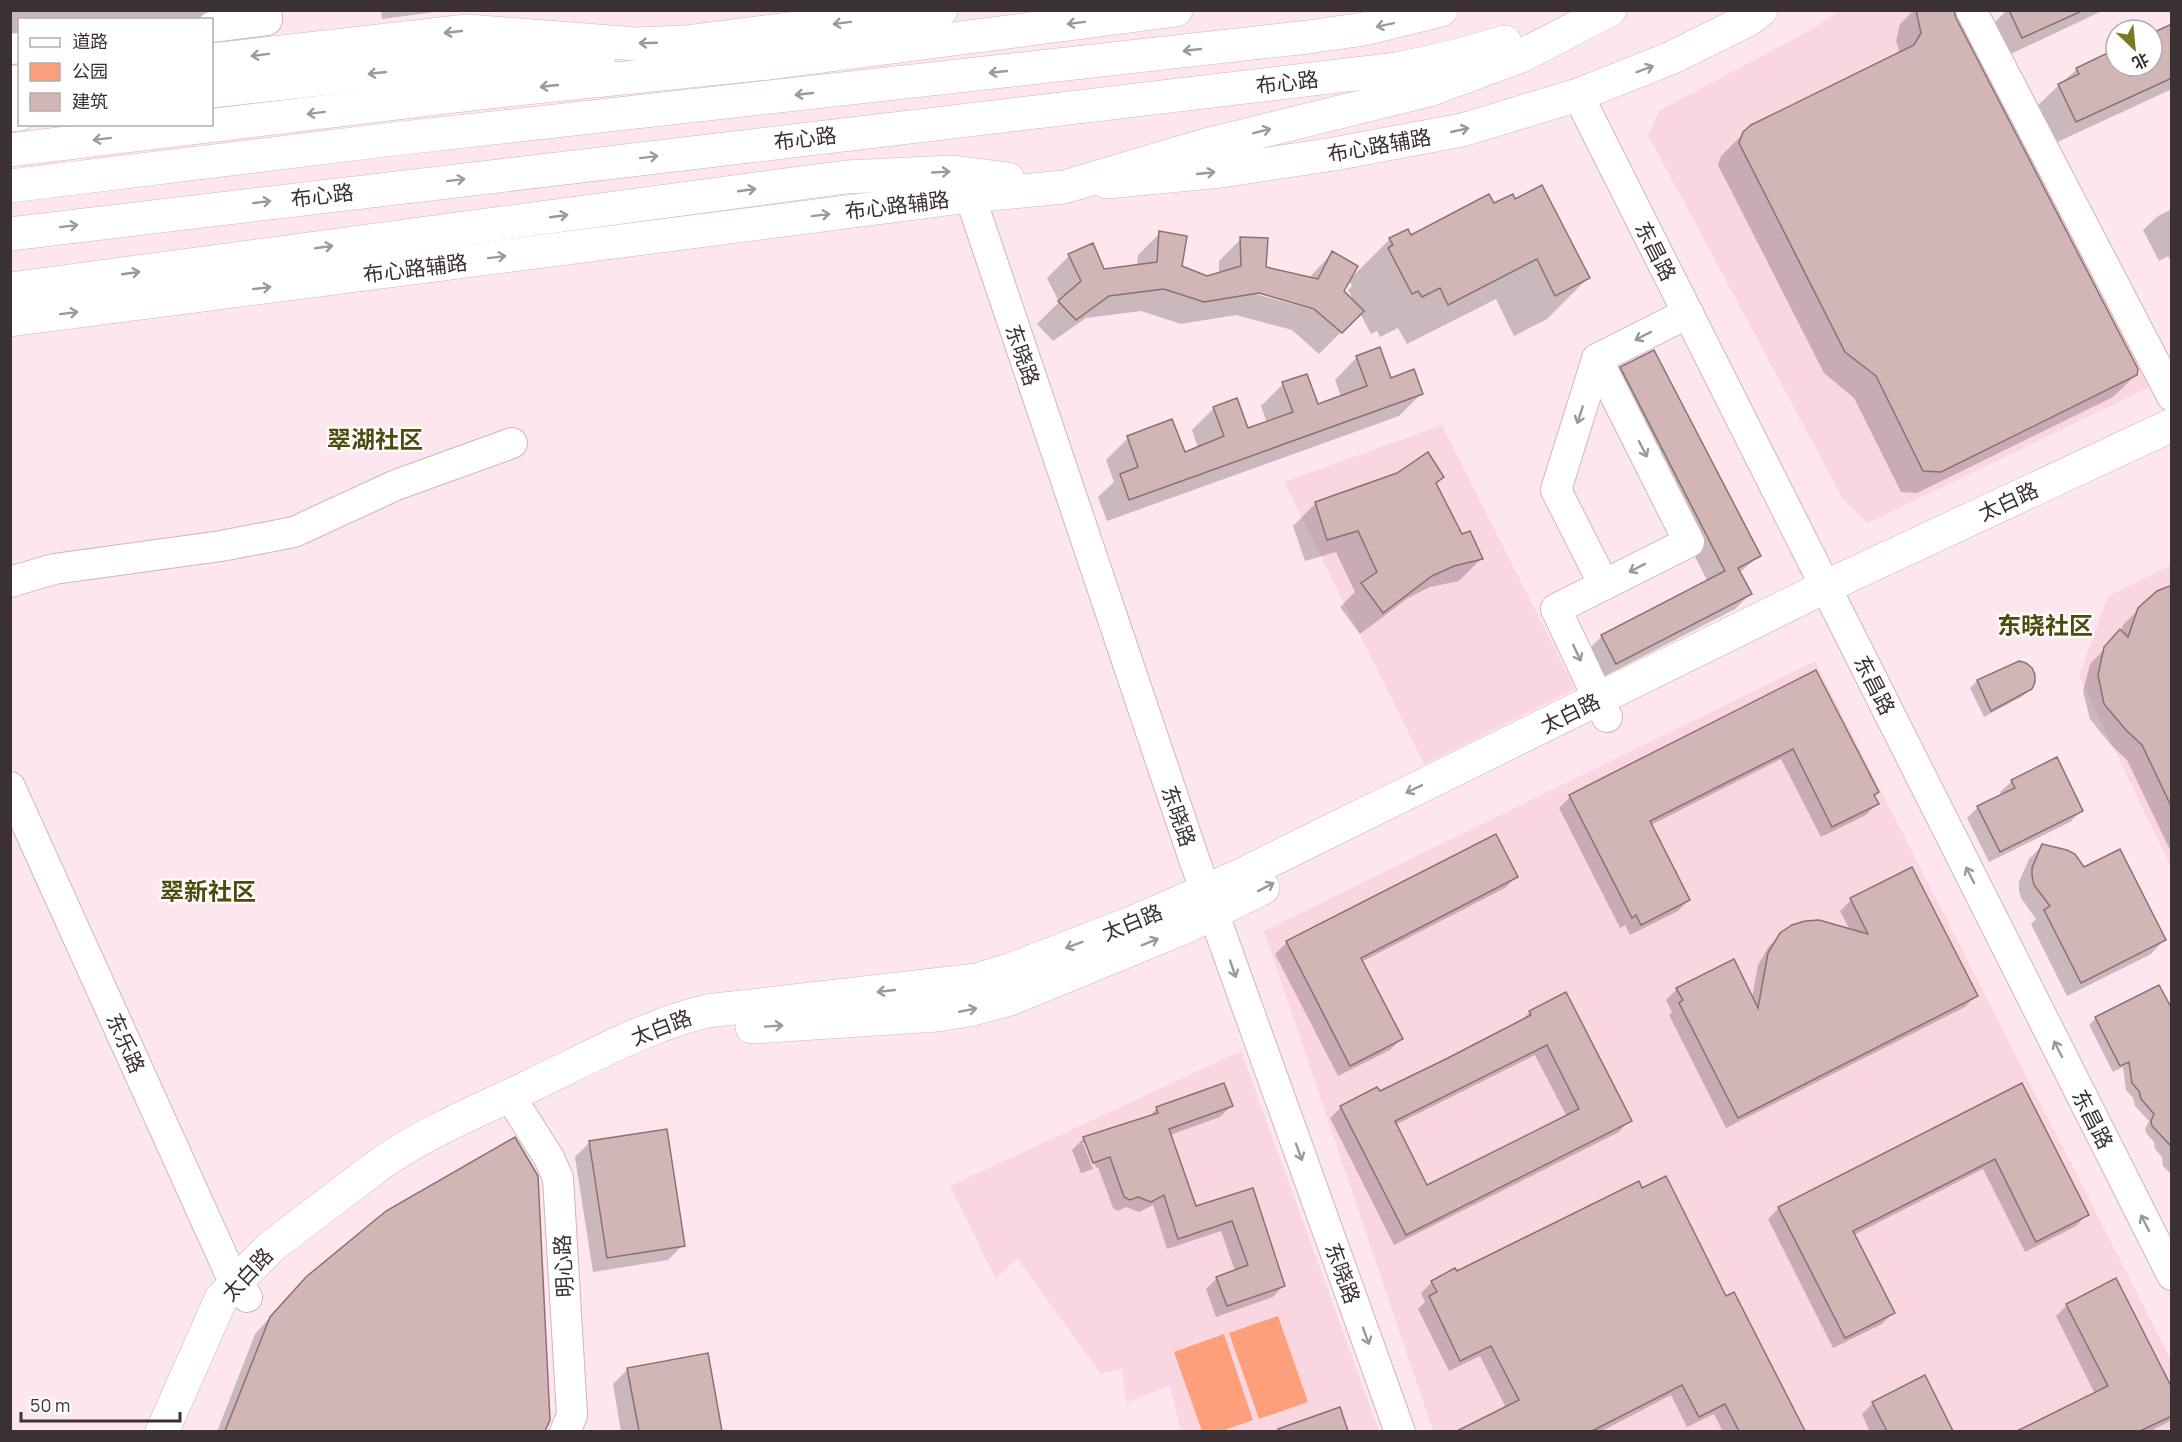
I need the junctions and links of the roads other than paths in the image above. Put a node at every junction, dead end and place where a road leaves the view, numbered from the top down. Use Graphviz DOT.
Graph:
graph roads {
  1 [pos="266,10"];
  2 [pos="1176,10"];
  3 [pos="1442,10"];
  4 [pos="1591,10"];
  5 [pos="1610,10"];
  6 [pos="1761,10"];
  7 [pos="1971,10"];
  8 [pos="930,11"];
  9 [pos="213,27"];
  10 [pos="213,60"];
  11 [pos="707,70"];
  12 [pos="213,91"];
  13 [pos="1578,95"];
  14 [pos="213,125"];
  15 [pos="207,126"];
  16 [pos="10,150"];
  17 [pos="10,186"];
  18 [pos="1064,187"];
  19 [pos="970,196"];
  20 [pos="10,234"];
  21 [pos="10,290"];
  22 [pos="1688,313"];
  23 [pos="10,320"];
  24 [pos="1598,359"];
  25 [pos="2172,396"];
  26 [pos="2172,425"];
  27 [pos="512,443"];
  28 [pos="2172,448"];
  29 [pos="10,582"];
  30 [pos="1604,585"];
  31 [pos="1830,596"];
  32 [pos="1603,708"];
  33 [pos="10,787"];
  34 [pos="1210,903"];
  35 [pos="519,1109"];
  36 [pos="2172,1275"];
  37 [pos="242,1290"];
  38 [pos="162,1431"];
  39 [pos="185,1431"];
  40 [pos="565,1431"];
  41 [pos="1400,1431"];
  1 -- 9 [label="street"];
  2 -- 11 [label="main road, one-way"];
  3 -- 17 [label="main road, 布心路, one-way"];
  20 -- 4 [label="main road, 布心路, one-way"];
  18 -- 5 [label="main road, 布心路, one-way"];
  13 -- 6 [label="main road, 布心路辅路, one-way"];
  7 -- 25 [label="street"];
  8 -- 10 [label="main road, one-way"];
  11 -- 12 [label="main road, one-way"];
  11 -- 14 [label="main road, one-way"];
  18 -- 13 [label="main road, 布心路辅路, one-way"];
  13 -- 22 [label="street, 东昌路"];
  15 -- 16 [label="main road, one-way"];
  18 -- 19 [label="main road, 布心路辅路"];
  21 -- 18 [label="main road, one-way"];
  23 -- 19 [label="main road, 布心路辅路, one-way"];
  19 -- 34 [label="street, 东晓路"];
  22 -- 24 [label="street, one-way"];
  22 -- 31 [label="street, 东昌路"];
  24 -- 30 [label="street, one-way"];
  24 -- 30 [label="street, one-way"];
  26 -- 31 [label="main road, 太白路"];
  27 -- 29 [label="street"];
  28 -- 31 [label="main road, 太白路"];
  30 -- 32 [label="street, one-way"];
  31 -- 32 [label="main road, 太白路"];
  36 -- 31 [label="street, 东昌路, one-way"];
  32 -- 34 [label="main road, 太白路"];
  33 -- 37 [label="street, 东乐路"];
  35 -- 34 [label="main road, 太白路, one-way"];
  34 -- 37 [label="main road, 太白路, one-way"];
  34 -- 41 [label="street, 东晓路, one-way"];
  35 -- 37 [label="main road, 太白路"];
  35 -- 40 [label="street, 明心路"];
  37 -- 38 [label="main road, 太白路"];
  37 -- 39 [label="main road, 太白路"];
}
